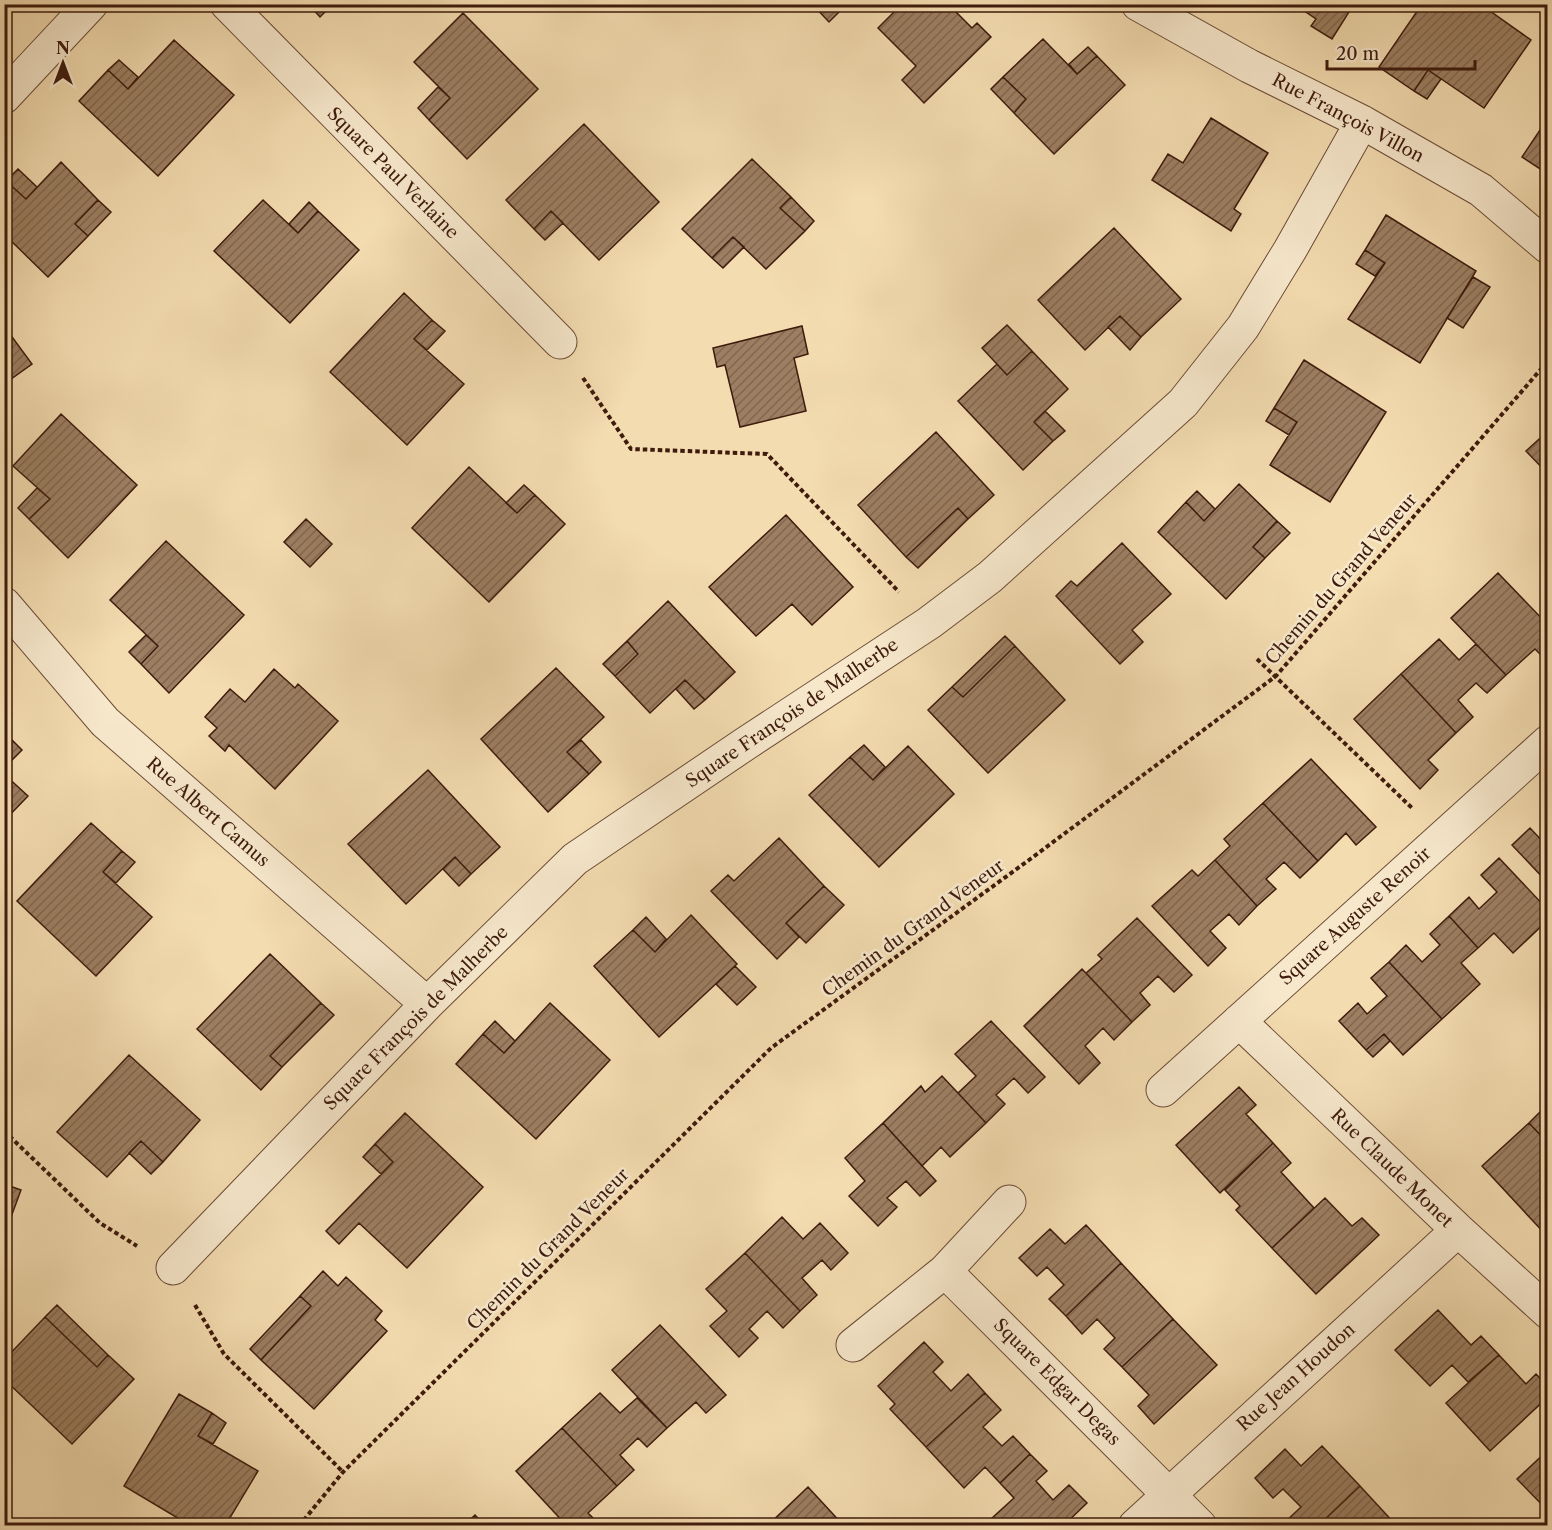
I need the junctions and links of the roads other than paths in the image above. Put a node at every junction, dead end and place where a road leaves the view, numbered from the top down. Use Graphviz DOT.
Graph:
graph roads {
  1 [pos="91,4"];
  2 [pos="227,4"];
  3 [pos="1138,4"];
  4 [pos="4,97"];
  5 [pos="1362,122"];
  6 [pos="1548,247"];
  7 [pos="560,342"];
  8 [pos="4,604"];
  9 [pos="1548,742"];
  10 [pos="427,1004"];
  11 [pos="1239,1022"];
  12 [pos="1163,1090"];
  13 [pos="1009,1202"];
  14 [pos="1458,1230"];
  15 [pos="173,1268"];
  16 [pos="945,1271"];
  17 [pos="1548,1312"];
  18 [pos="853,1345"];
  19 [pos="1168,1494"];
  20 [pos="1135,1526"];
  21 [pos="1200,1526"];
  1 -- 4 [label="street"];
  2 -- 7 [label="street, Square Paul Verlaine"];
  3 -- 5 [label="street, Rue François Villon"];
  5 -- 6 [label="street, Rue François Villon"];
  5 -- 10 [label="street, Square François de Malherbe"];
  8 -- 10 [label="street, Rue Albert Camus"];
  9 -- 11 [label="street, Square Auguste Renoir"];
  10 -- 15 [label="street, Square François de Malherbe"];
  11 -- 12 [label="street, Square Auguste Renoir"];
  11 -- 14 [label="street, Rue Claude Monet"];
  13 -- 16 [label="street"];
  14 -- 17 [label="street, Rue Claude Monet"];
  14 -- 19 [label="street, Rue Jean Houdon"];
  16 -- 18 [label="street"];
  16 -- 19 [label="street, Square Edgar Degas"];
  19 -- 20 [label="street, Rue Jean Houdon"];
  19 -- 21 [label="street, Square Edgar Degas"];
}
